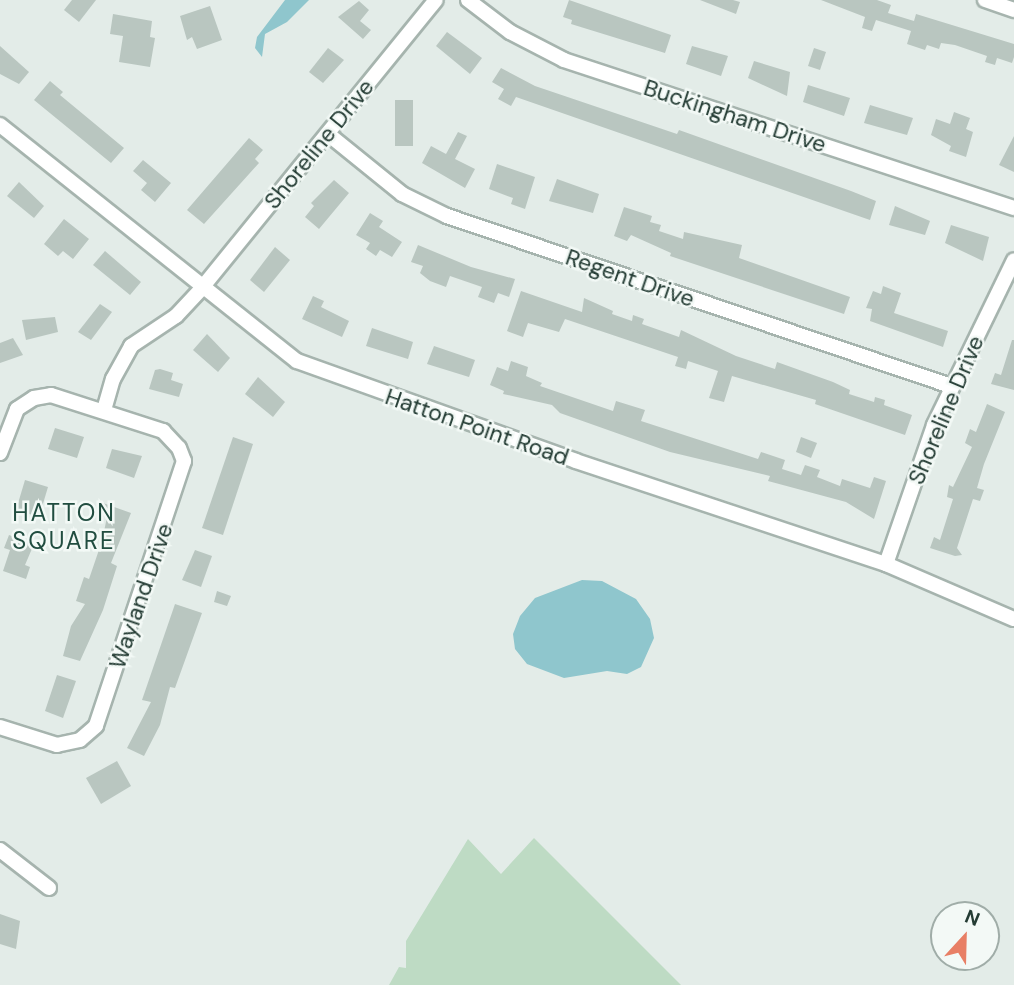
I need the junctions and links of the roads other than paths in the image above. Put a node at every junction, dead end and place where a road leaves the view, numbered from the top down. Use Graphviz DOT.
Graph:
graph roads {
  1 [pos="436,0"];
  2 [pos="468,0"];
  3 [pos="985,0"];
  4 [pos="1014,10"];
  5 [pos="0,125"];
  6 [pos="328,134"];
  7 [pos="1014,208"];
  8 [pos="1014,260"];
  9 [pos="201,289"];
  10 [pos="951,386"];
  11 [pos="104,410"];
  12 [pos="0,453"];
  13 [pos="886,564"];
  14 [pos="1014,619"];
  15 [pos="0,727"];
  16 [pos="0,850"];
  17 [pos="49,888"];
  1 -- 6 [label="street, Shoreline Drive"];
  2 -- 7 [label="street, Buckingham Drive"];
  3 -- 4 [label="street"];
  5 -- 9 [label="street, Hatton Point Road"];
  6 -- 9 [label="street, Shoreline Drive"];
  6 -- 10 [label="street, Regent Drive"];
  8 -- 10 [label="street, Shoreline Drive"];
  9 -- 11 [label="street"];
  9 -- 13 [label="street, Hatton Point Road"];
  10 -- 13 [label="street, Shoreline Drive"];
  11 -- 12 [label="street, Wayland Drive"];
  11 -- 15 [label="street, Wayland Drive"];
  13 -- 14 [label="street, Hatton Point Road"];
  16 -- 17 [label="street"];
}
